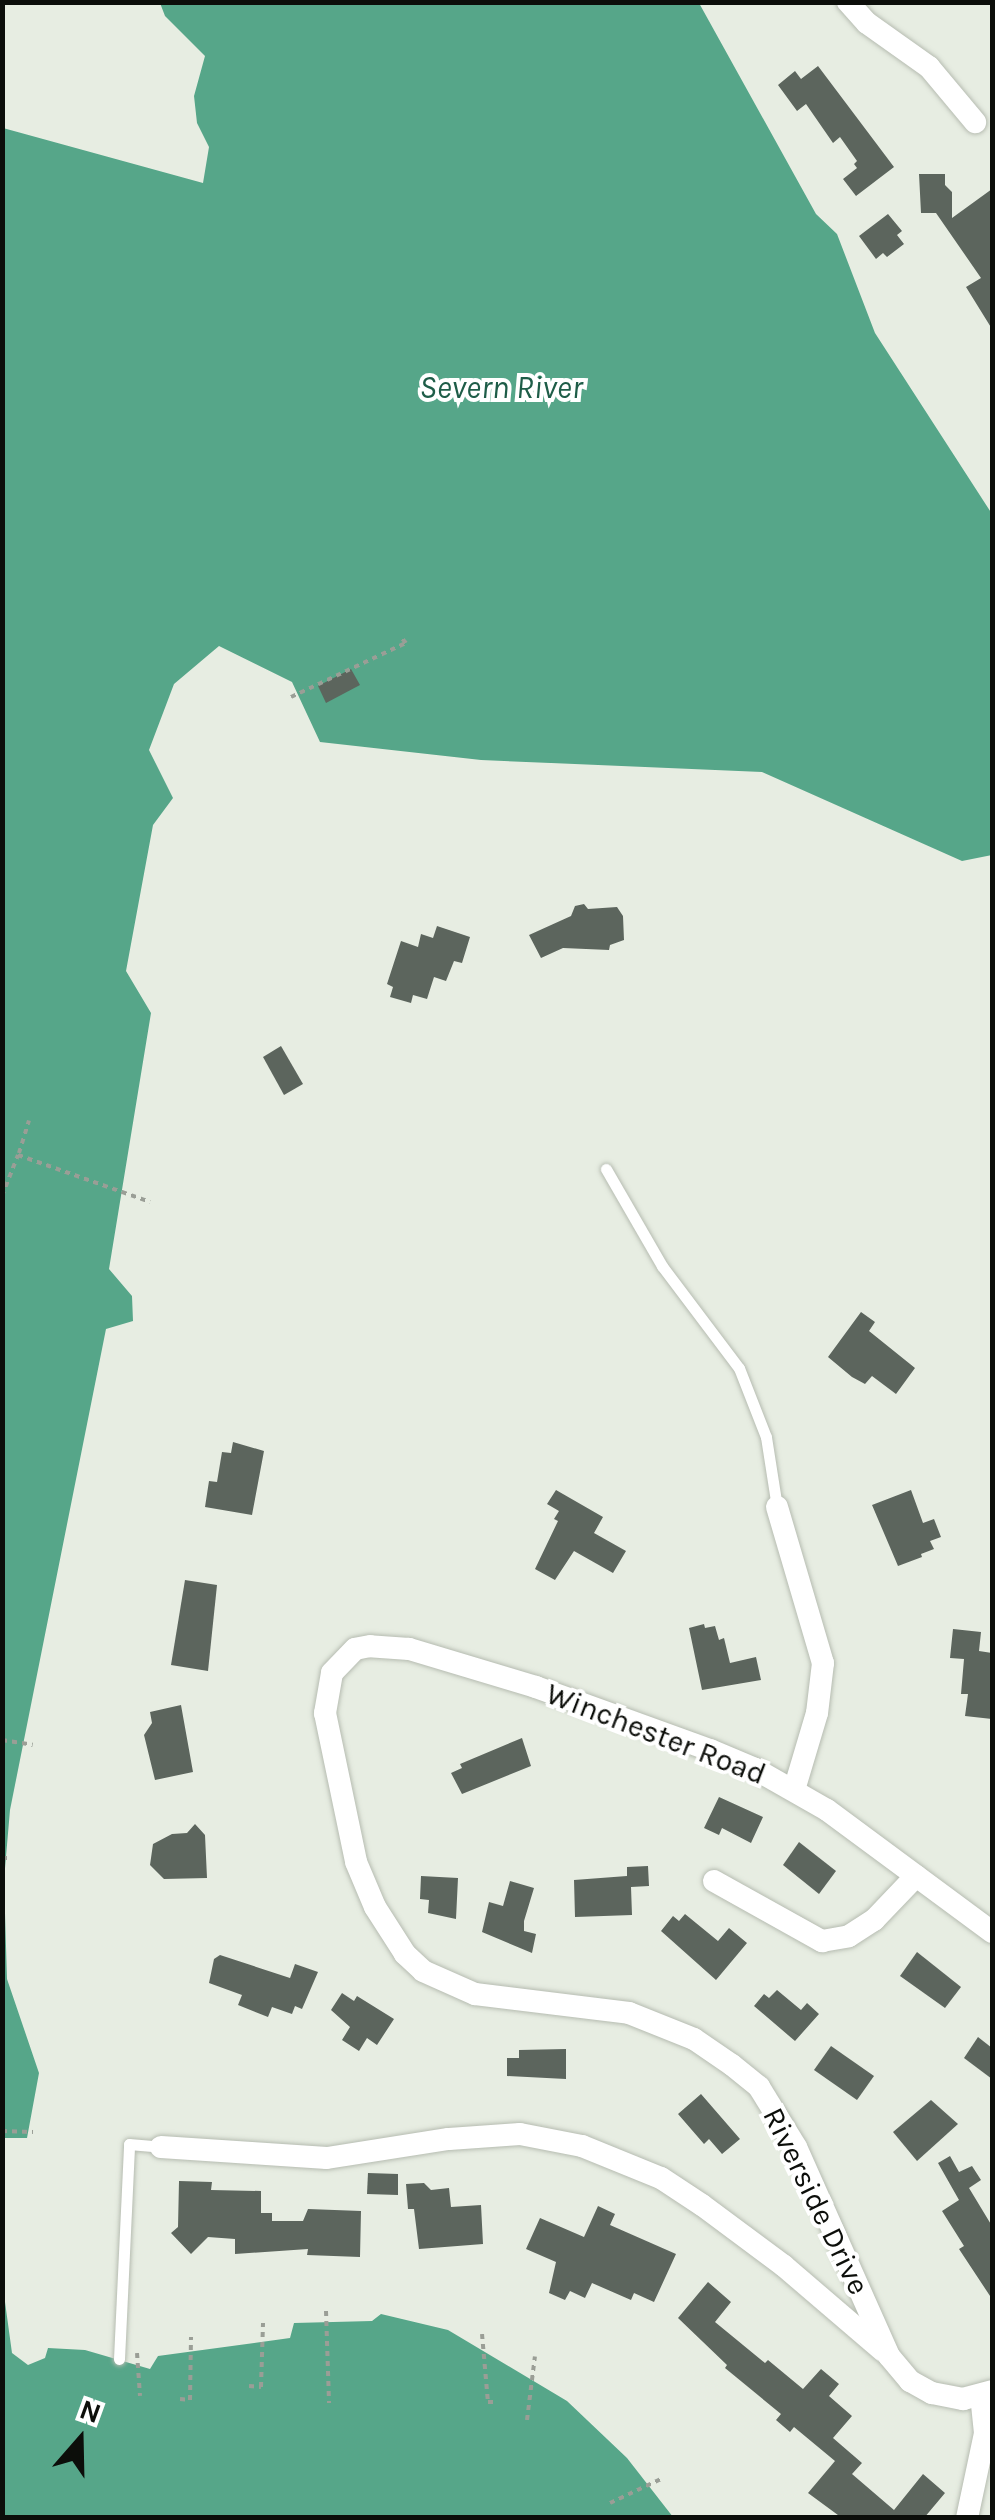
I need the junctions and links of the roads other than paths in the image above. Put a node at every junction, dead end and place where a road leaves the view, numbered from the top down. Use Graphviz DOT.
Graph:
graph roads {
  1 [pos="848,2"];
  2 [pos="975,122"];
  3 [pos="606,1169"];
  4 [pos="777,1506"];
  5 [pos="342,1659"];
  6 [pos="794,1790"];
  7 [pos="916,1876"];
  8 [pos="714,1881"];
  9 [pos="992,1932"];
  10 [pos="160,2147"];
  11 [pos="889,2356"];
  12 [pos="119,2359"];
  13 [pos="987,2393"];
  14 [pos="967,2518"];
  1 -- 2 [label="street"];
  3 -- 4 [label="lane"];
  4 -- 6 [label="street"];
  5 -- 6 [label="street, Winchester Road"];
  5 -- 11 [label="street, Riverside Drive"];
  6 -- 7 [label="street, Winchester Road"];
  7 -- 8 [label="street"];
  7 -- 9 [label="street, Winchester Road"];
  10 -- 11 [label="street"];
  10 -- 12 [label="lane"];
  11 -- 13 [label="street, Riverside Drive"];
  13 -- 14 [label="street"];
}
